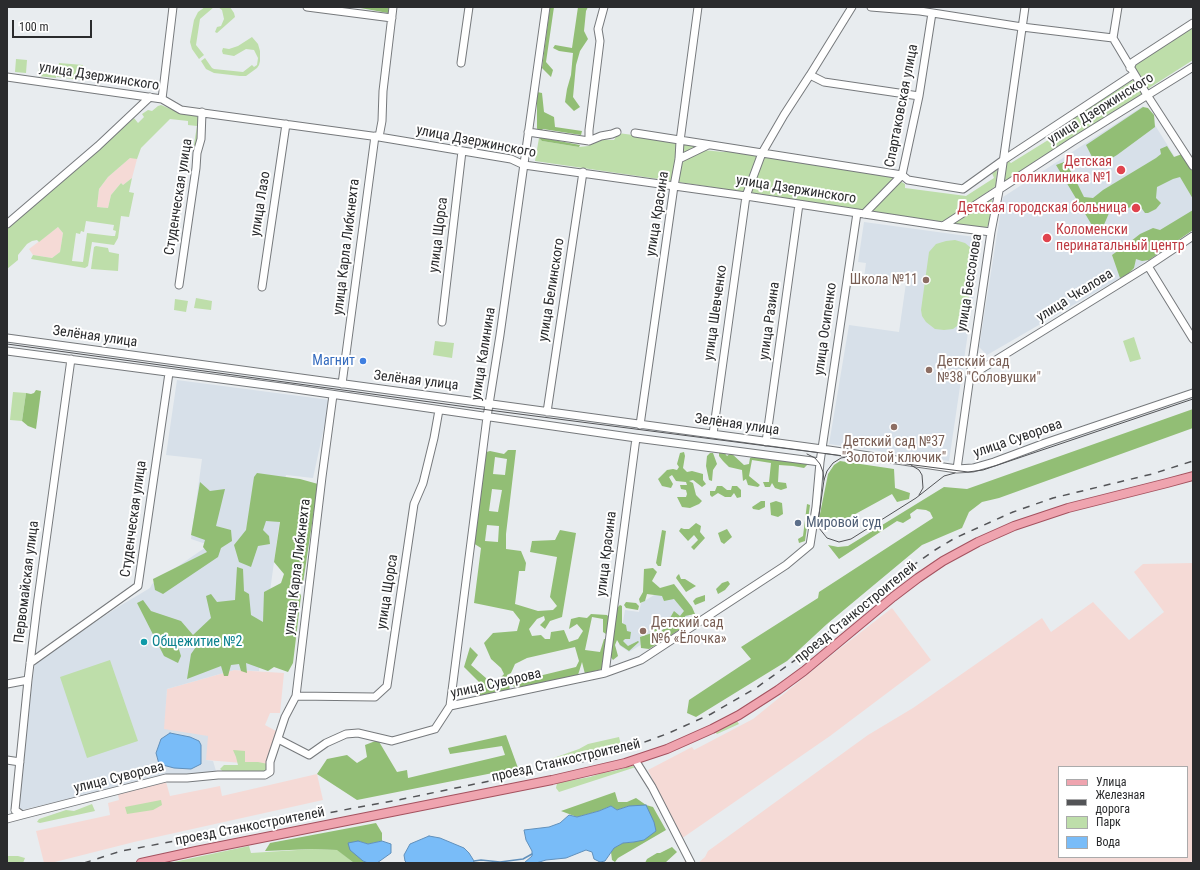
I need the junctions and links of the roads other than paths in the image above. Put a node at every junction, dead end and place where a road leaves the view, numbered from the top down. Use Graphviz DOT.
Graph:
graph roads {
  1 [pos="173,7"];
  2 [pos="307,7"];
  3 [pos="393,7"];
  4 [pos="469,7"];
  5 [pos="546,7"];
  6 [pos="604,7"];
  7 [pos="698,7"];
  8 [pos="852,7"];
  9 [pos="871,7"];
  10 [pos="1025,7"];
  11 [pos="1118,7"];
  12 [pos="887,8"];
  13 [pos="932,13"];
  14 [pos="392,18"];
  15 [pos="1193,23"];
  16 [pos="1022,27"];
  17 [pos="1113,38"];
  18 [pos="461,63"];
  19 [pos="1193,67"];
  20 [pos="1132,71"];
  21 [pos="810,75"];
  22 [pos="7,77"];
  23 [pos="1147,95"];
  24 [pos="919,96"];
  25 [pos="150,97"];
  26 [pos="162,98"];
  27 [pos="202,112"];
  28 [pos="286,124"];
  29 [pos="528,132"];
  30 [pos="617,132"];
  31 [pos="635,133"];
  32 [pos="377,136"];
  33 [pos="589,141"];
  34 [pos="680,141"];
  35 [pos="708,145"];
  36 [pos="462,151"];
  37 [pos="762,153"];
  38 [pos="680,159"];
  39 [pos="1002,161"];
  40 [pos="524,165"];
  41 [pos="1193,166"];
  42 [pos="583,172"];
  43 [pos="902,175"];
  44 [pos="674,186"];
  45 [pos="999,191"];
  46 [pos="746,196"];
  47 [pos="799,204"];
  48 [pos="860,213"];
  49 [pos="7,224"];
  50 [pos="943,226"];
  51 [pos="991,232"];
  52 [pos="1193,236"];
  53 [pos="1148,266"];
  54 [pos="179,285"];
  55 [pos="262,287"];
  56 [pos="442,322"];
  57 [pos="7,338"];
  58 [pos="1193,339"];
  59 [pos="7,351"];
  60 [pos="72,359"];
  61 [pos="169,373"];
  62 [pos="970,376"];
  63 [pos="342,384"];
  64 [pos="1193,393"];
  65 [pos="333,395"];
  66 [pos="490,404"];
  67 [pos="439,410"];
  68 [pos="547,412"];
  69 [pos="487,417"];
  70 [pos="640,425"];
  71 [pos="712,434"];
  72 [pos="636,438"];
  73 [pos="766,442"];
  74 [pos="822,449"];
  75 [pos="820,462"];
  76 [pos="957,469"];
  77 [pos="1193,476"];
  78 [pos="30,663"];
  79 [pos="604,673"];
  80 [pos="28,680"];
  81 [pos="7,684"];
  82 [pos="296,696"];
  83 [pos="450,706"];
  84 [pos="278,739"];
  85 [pos="7,760"];
  86 [pos="635,760"];
  87 [pos="20,762"];
  88 [pos="15,810"];
  89 [pos="22,815"];
  90 [pos="7,818"];
  91 [pos="141,863"];
  92 [pos="691,863"];
  1 -- 26 [label="street"];
  2 -- 14 [label="street"];
  3 -- 14 [label="street, улица Карла Либкнехта"];
  4 -- 18 [label="street"];
  5 -- 29 [label="street, улица Калинина"];
  6 -- 33 [label="street"];
  7 -- 34 [label="street, улица Красина"];
  8 -- 21 [label="street"];
  9 -- 12 [label="street"];
  10 -- 16 [label="street, улица Бессонова"];
  11 -- 17 [label="street"];
  12 -- 13 [label="street"];
  13 -- 16 [label="street"];
  13 -- 24 [label="street, Спартаковская улица"];
  14 -- 32 [label="street, улица Карла Либкнехта"];
  15 -- 20 [label="street, улица Дзержинского"];
  16 -- 17 [label="street"];
  16 -- 39 [label="street, улица Бессонова"];
  17 -- 20 [label="street"];
  19 -- 23 [label="street, улица Дзержинского"];
  20 -- 23 [label="street"];
  20 -- 39 [label="street, улица Дзержинского"];
  21 -- 24 [label="street"];
  21 -- 37 [label="street"];
  22 -- 25 [label="street, улица Дзержинского"];
  23 -- 41 [label="street"];
  23 -- 45 [label="street, улица Дзержинского"];
  24 -- 43 [label="street, Спартаковская улица"];
  25 -- 26 [label="street, улица Дзержинского"];
  25 -- 49 [label="street"];
  26 -- 27 [label="street, улица Дзержинского"];
  27 -- 28 [label="street, улица Дзержинского"];
  27 -- 54 [label="street, Студенческая улица"];
  28 -- 32 [label="street, улица Дзержинского"];
  28 -- 55 [label="street, улица Лазо"];
  29 -- 33 [label="street"];
  29 -- 40 [label="street, улица Калинина"];
  30 -- 33 [label="street"];
  31 -- 34 [label="street, улица Дзержинского"];
  32 -- 36 [label="street, улица Дзержинского"];
  32 -- 63 [label="street, улица Карла Либкнехта"];
  34 -- 35 [label="street, улица Дзержинского"];
  34 -- 38 [label="street, улица Красина"];
  35 -- 37 [label="street, улица Дзержинского"];
  35 -- 38 [label="street"];
  36 -- 40 [label="street, улица Дзержинского"];
  36 -- 56 [label="street, улица Щорса"];
  37 -- 43 [label="street, улица Дзержинского"];
  37 -- 46 [label="street"];
  38 -- 44 [label="street, улица Красина"];
  39 -- 43 [label="street, улица Дзержинского"];
  39 -- 45 [label="street, улица Бессонова"];
  40 -- 42 [label="street, улица Дзержинского"];
  40 -- 66 [label="street, улица Калинина"];
  42 -- 44 [label="street, улица Дзержинского"];
  42 -- 68 [label="street, улица Белинского"];
  43 -- 48 [label="street, Спартаковская улица"];
  44 -- 46 [label="street, улица Дзержинского"];
  44 -- 70 [label="street, улица Красина"];
  45 -- 50 [label="street, улица Дзержинского"];
  45 -- 51 [label="street, улица Бессонова"];
  46 -- 47 [label="street, улица Дзержинского"];
  46 -- 71 [label="street, улица Шевченко"];
  47 -- 48 [label="street, улица Дзержинского"];
  47 -- 73 [label="street, улица Разина"];
  48 -- 50 [label="street, улица Дзержинского"];
  48 -- 74 [label="street, улица Осипенко"];
  50 -- 51 [label="street, улица Дзержинского"];
  51 -- 62 [label="street, улица Бессонова"];
  52 -- 53 [label="street, улица Чкалова"];
  53 -- 58 [label="street"];
  53 -- 62 [label="street, улица Чкалова"];
  57 -- 63 [label="street, Зелёная улица"];
  59 -- 60 [label="street, Зелёная улица"];
  60 -- 61 [label="street, Зелёная улица"];
  60 -- 78 [label="street, Первомайская улица"];
  61 -- 65 [label="street, Зелёная улица"];
  61 -- 78 [label="street, Студенческая улица"];
  62 -- 76 [label="street, улица Бессонова"];
  63 -- 66 [label="street, Зелёная улица"];
  64 -- 76 [label="street, улица Суворова"];
  65 -- 67 [label="street, Зелёная улица"];
  65 -- 82 [label="street, улица Карла Либкнехта"];
  66 -- 68 [label="street, Зелёная улица"];
  66 -- 69 [label="street, улица Калинина"];
  67 -- 69 [label="street, Зелёная улица"];
  67 -- 82 [label="street, улица Щорса"];
  68 -- 70 [label="street, Зелёная улица"];
  69 -- 72 [label="street, Зелёная улица"];
  69 -- 83 [label="street, улица Калинина"];
  70 -- 71 [label="street, Зелёная улица"];
  71 -- 73 [label="street, Зелёная улица"];
  72 -- 75 [label="street, Зелёная улица"];
  72 -- 79 [label="street, улица Красина"];
  73 -- 74 [label="street, Зелёная улица"];
  74 -- 75 [label="street, улица Осипенко"];
  74 -- 76 [label="street, улица Суворова"];
  75 -- 79 [label="street, улица Суворова"];
  77 -- 86 [label="main road, проезд Станкостроителей"];
  78 -- 80 [label="street, Первомайская улица"];
  79 -- 83 [label="street, улица Суворова"];
  80 -- 81 [label="street"];
  80 -- 87 [label="street, Первомайская улица"];
  82 -- 84 [label="street, улица Карла Либкнехта"];
  83 -- 84 [label="street, улица Суворова"];
  84 -- 89 [label="street, улица Суворова"];
  85 -- 87 [label="street"];
  86 -- 91 [label="main road, проезд Станкостроителей"];
  86 -- 92 [label="street"];
  87 -- 88 [label="street, Первомайская улица"];
  88 -- 89 [label="street"];
  88 -- 90 [label="street"];
  89 -- 90 [label="street, улица Суворова"];
}
